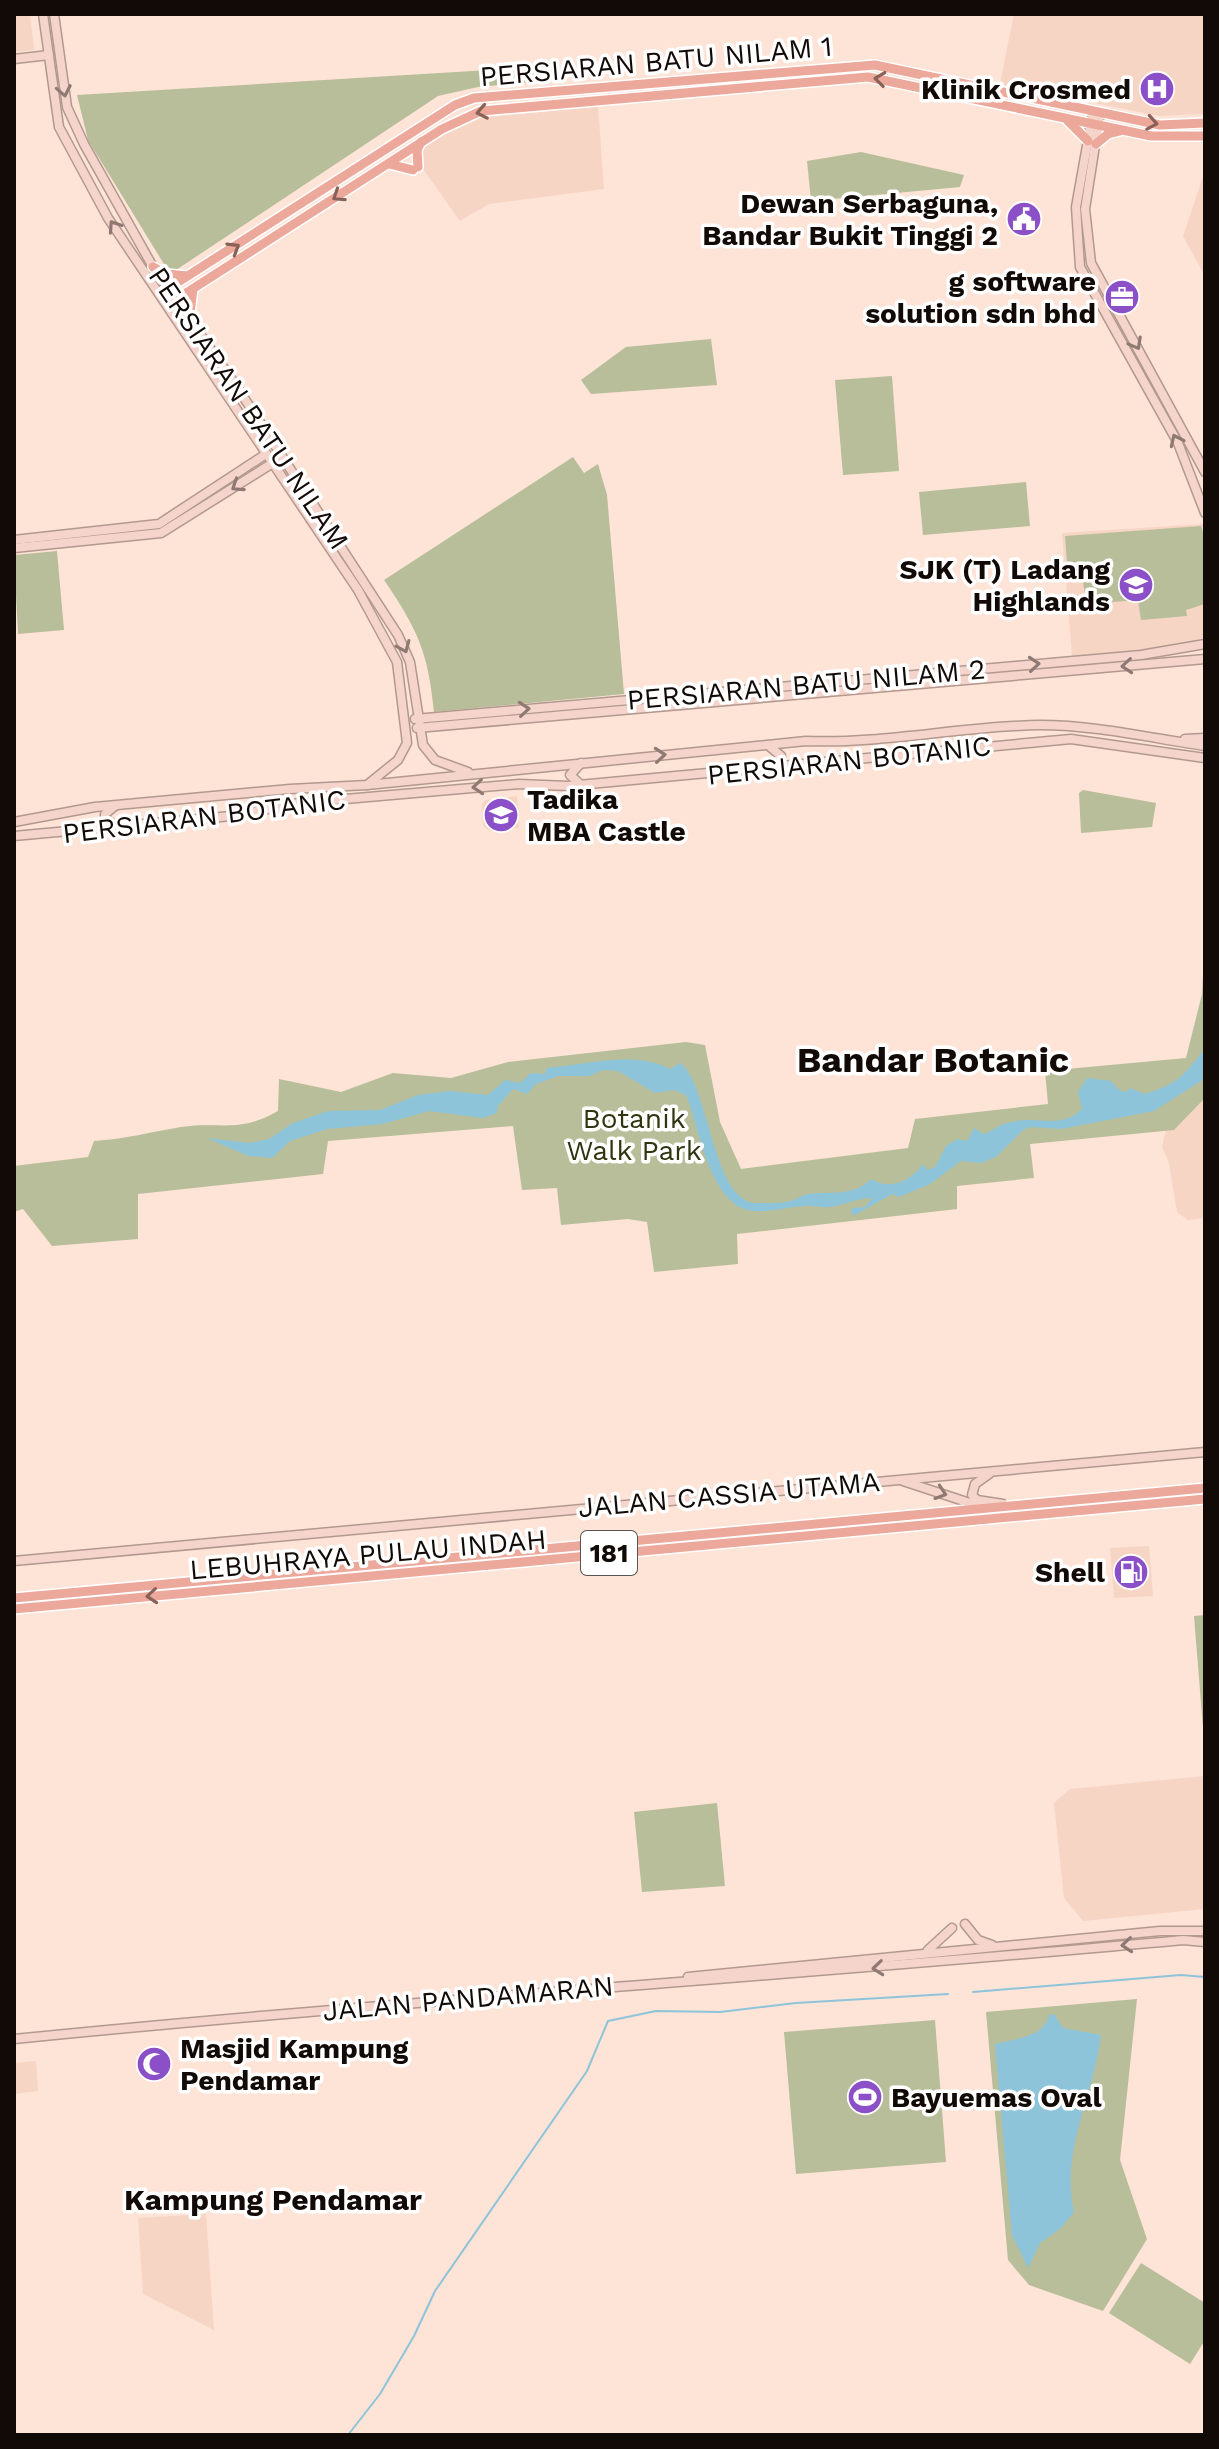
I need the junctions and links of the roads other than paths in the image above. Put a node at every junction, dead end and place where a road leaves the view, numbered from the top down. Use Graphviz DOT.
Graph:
graph roads {
  1 [pos="43,14"];
  2 [pos="54,14"];
  3 [pos="57,54"];
  4 [pos="47,55"];
  5 [pos="14,59"];
  6 [pos="585,89"];
  7 [pos="655,96"];
  8 [pos="517,107"];
  9 [pos="1096,113"];
  10 [pos="1066,119"];
  11 [pos="1205,123"];
  12 [pos="1094,124"];
  13 [pos="422,128"];
  14 [pos="1124,131"];
  15 [pos="1205,136"];
  16 [pos="421,142"];
  17 [pos="1092,142"];
  18 [pos="405,152"];
  19 [pos="377,158"];
  20 [pos="388,164"];
  21 [pos="153,267"];
  22 [pos="188,276"];
  23 [pos="193,289"];
  24 [pos="164,291"];
  25 [pos="172,302"];
  26 [pos="189,321"];
  27 [pos="266,454"];
  28 [pos="283,456"];
  29 [pos="273,463"];
  30 [pos="1205,472"];
  31 [pos="202,496"];
  32 [pos="188,507"];
  33 [pos="201,510"];
  34 [pos="1205,513"];
  35 [pos="77,534"];
  36 [pos="54,537"];
  37 [pos="14,540"];
  38 [pos="65,544"];
  39 [pos="14,548"];
  40 [pos="1205,644"];
  41 [pos="1089,659"];
  42 [pos="1205,659"];
  43 [pos="1090,669"];
  44 [pos="418,723"];
  45 [pos="407,725"];
  46 [pos="1205,738"];
  47 [pos="1165,740"];
  48 [pos="768,745"];
  49 [pos="1205,746"];
  50 [pos="1205,758"];
  51 [pos="582,762"];
  52 [pos="772,769"];
  53 [pos="474,774"];
  54 [pos="583,784"];
  55 [pos="367,785"];
  56 [pos="118,805"];
  57 [pos="14,822"];
  58 [pos="119,827"];
  59 [pos="14,836"];
  60 [pos="1205,1452"];
  61 [pos="997,1470"];
  62 [pos="894,1480"];
  63 [pos="1205,1488"];
  64 [pos="1205,1499"];
  65 [pos="1026,1505"];
  66 [pos="987,1508"];
  67 [pos="14,1561"];
  68 [pos="14,1598"];
  69 [pos="14,1609"];
  70 [pos="965,1924"];
  71 [pos="952,1928"];
  72 [pos="1205,1931"];
  73 [pos="1205,1942"];
  74 [pos="995,1947"];
  75 [pos="924,1953"];
  76 [pos="636,1984"];
  77 [pos="14,2039"];
  1 -- 4 [label="main road, PERSIARAN BATU NILAM"];
  2 -- 3 [label="main road, PERSIARAN BATU NILAM"];
  3 -- 4 [label="main road"];
  3 -- 21 [label="main road, PERSIARAN BATU NILAM, one-way"];
  4 -- 5 [label="main road"];
  24 -- 4 [label="main road, PERSIARAN BATU NILAM, one-way"];
  6 -- 7 [label="main road"];
  6 -- 8 [label="main road"];
  6 -- 9 [label="main road, PERSIARAN BATU NILAM 1"];
  6 -- 13 [label="main road, PERSIARAN BATU NILAM 1"];
  7 -- 8 [label="main road, PERSIARAN BATU NILAM 1"];
  10 -- 7 [label="main road, PERSIARAN BATU NILAM 1, one-way"];
  8 -- 16 [label="main road, PERSIARAN BATU NILAM 1, one-way"];
  9 -- 11 [label="main road, PERSIARAN BATU NILAM 1, one-way"];
  9 -- 12 [label="main road"];
  10 -- 12 [label="main road, PERSIARAN BATU NILAM 1"];
  10 -- 17 [label="main road"];
  12 -- 14 [label="main road, PERSIARAN BATU NILAM 1"];
  12 -- 17 [label="main road"];
  13 -- 18 [label="main road"];
  13 -- 19 [label="main road, PERSIARAN BATU NILAM 1"];
  14 -- 15 [label="main road, PERSIARAN BATU NILAM 1"];
  14 -- 17 [label="main road"];
  16 -- 18 [label="main road, PERSIARAN BATU NILAM 1"];
  16 -- 20 [label="main road"];
  17 -- 30 [label="main road, one-way"];
  34 -- 17 [label="main road, one-way"];
  18 -- 19 [label="main road"];
  18 -- 20 [label="main road, PERSIARAN BATU NILAM 1"];
  22 -- 19 [label="main road, PERSIARAN BATU NILAM 1, one-way"];
  20 -- 23 [label="main road, PERSIARAN BATU NILAM 1, one-way"];
  21 -- 22 [label="main road"];
  21 -- 24 [label="main road, PERSIARAN BATU NILAM"];
  22 -- 24 [label="main road, PERSIARAN BATU NILAM 1"];
  23 -- 25 [label="main road, PERSIARAN BATU NILAM 1"];
  23 -- 26 [label="main road"];
  24 -- 25 [label="main road, PERSIARAN BATU NILAM"];
  25 -- 26 [label="main road, PERSIARAN BATU NILAM"];
  25 -- 27 [label="main road, PERSIARAN BATU NILAM"];
  26 -- 28 [label="main road, PERSIARAN BATU NILAM"];
  27 -- 29 [label="main road, PERSIARAN BATU NILAM"];
  27 -- 31 [label="main road"];
  28 -- 29 [label="main road"];
  28 -- 44 [label="main road, PERSIARAN BATU NILAM, one-way"];
  29 -- 33 [label="main road, one-way"];
  29 -- 45 [label="main road, PERSIARAN BATU NILAM"];
  31 -- 32 [label="main road"];
  31 -- 33 [label="main road"];
  32 -- 33 [label="main road"];
  32 -- 35 [label="main road"];
  33 -- 38 [label="main road"];
  35 -- 36 [label="main road"];
  35 -- 38 [label="main road"];
  36 -- 37 [label="main road"];
  36 -- 38 [label="main road"];
  38 -- 39 [label="main road"];
  40 -- 41 [label="main road, PERSIARAN BATU NILAM 2"];
  41 -- 43 [label="main road"];
  44 -- 41 [label="main road, PERSIARAN BATU NILAM 2, one-way"];
  42 -- 43 [label="main road, PERSIARAN BATU NILAM 2, one-way"];
  43 -- 44 [label="main road, PERSIARAN BATU NILAM 2"];
  44 -- 45 [label="main road, PERSIARAN BATU NILAM 2"];
  44 -- 53 [label="main road, PERSIARAN BATU NILAM"];
  45 -- 55 [label="main road"];
  46 -- 47 [label="main road"];
  47 -- 48 [label="main road, PERSIARAN BOTANIC"];
  47 -- 49 [label="main road, PERSIARAN BOTANIC"];
  51 -- 48 [label="main road, PERSIARAN BOTANIC, one-way"];
  48 -- 52 [label="main road"];
  50 -- 52 [label="main road, PERSIARAN BOTANIC"];
  51 -- 53 [label="main road, PERSIARAN BOTANIC"];
  51 -- 54 [label="main road"];
  52 -- 54 [label="main road, PERSIARAN BOTANIC"];
  53 -- 55 [label="main road, PERSIARAN BOTANIC"];
  54 -- 58 [label="main road, PERSIARAN BOTANIC, one-way"];
  55 -- 56 [label="main road, PERSIARAN BOTANIC"];
  56 -- 57 [label="main road, PERSIARAN BOTANIC"];
  56 -- 58 [label="main road"];
  58 -- 59 [label="main road, PERSIARAN BOTANIC"];
  60 -- 61 [label="main road, JALAN CASSIA UTAMA"];
  61 -- 62 [label="main road, JALAN CASSIA UTAMA"];
  61 -- 65 [label="main road"];
  62 -- 66 [label="main road, one-way"];
  62 -- 67 [label="main road, JALAN CASSIA UTAMA"];
  63 -- 65 [label="main road, LEBUHRAYA PULAU INDAH / 181"];
  64 -- 69 [label="main road, LEBUHRAYA PULAU INDAH / 181, one-way"];
  65 -- 66 [label="main road, LEBUHRAYA PULAU INDAH / 181"];
  66 -- 68 [label="main road, LEBUHRAYA PULAU INDAH / 181"];
  70 -- 74 [label="main road"];
  71 -- 75 [label="main road"];
  72 -- 74 [label="main road, JALAN PANDAMARAN"];
  73 -- 76 [label="main road, JALAN PANDAMARAN, one-way"];
  74 -- 75 [label="main road, JALAN PANDAMARAN"];
  75 -- 76 [label="main road, JALAN PANDAMARAN"];
  76 -- 77 [label="main road, JALAN PANDAMARAN"];
}
